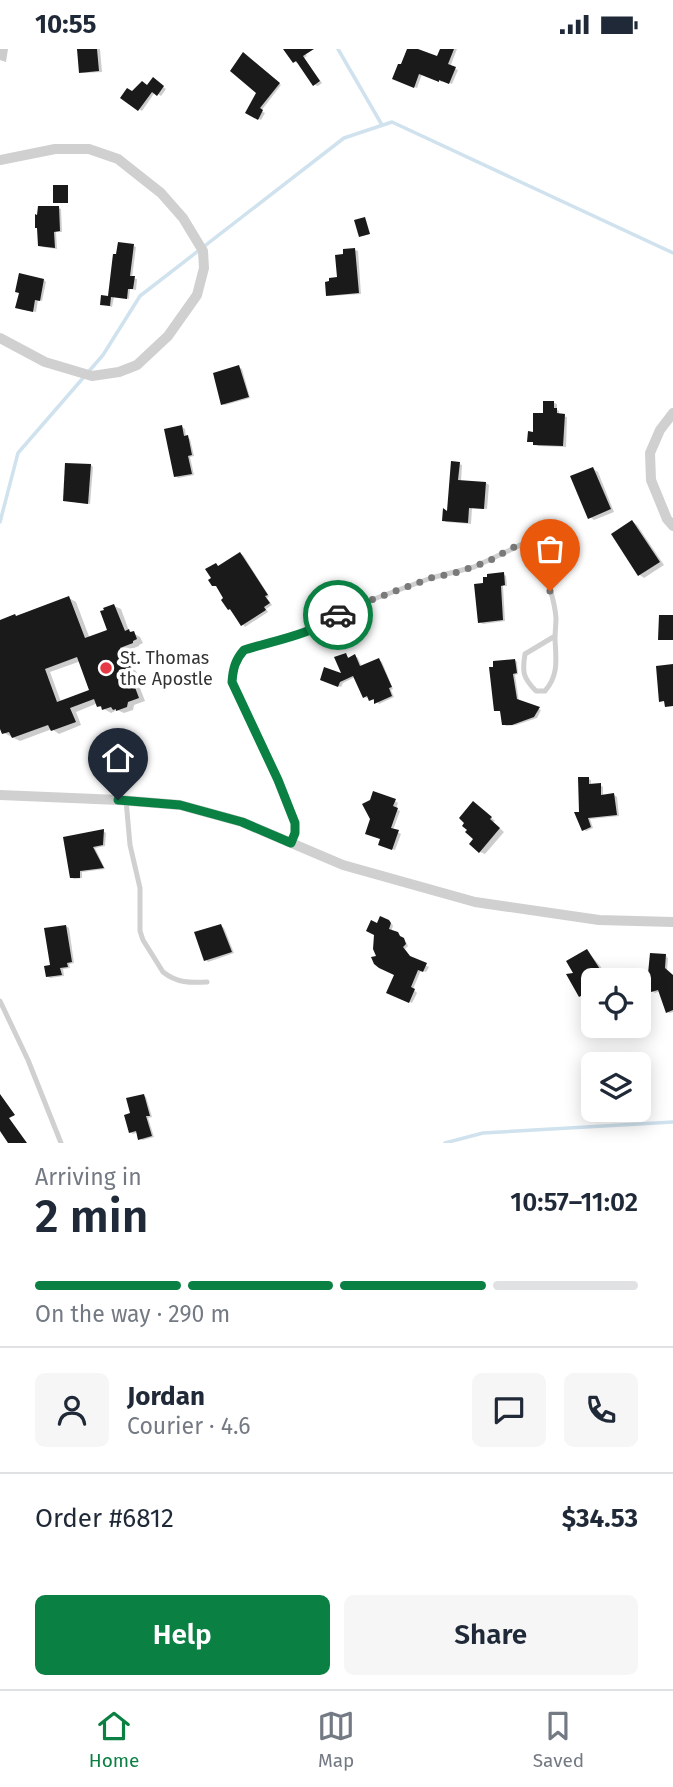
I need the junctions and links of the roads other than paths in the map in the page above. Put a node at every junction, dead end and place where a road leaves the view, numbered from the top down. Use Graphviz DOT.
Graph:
graph roads {
  1 [pos="0,160"];
  2 [pos="0,338"];
  3 [pos="673,413"];
  4 [pos="673,526"];
  5 [pos="555,636"];
  6 [pos="0,795"];
  7 [pos="126,800"];
  8 [pos="291,843"];
  9 [pos="673,922"];
  10 [pos="207,982"];
  11 [pos="0,1001"];
  12 [pos="61,1143"];
  1 -- 2 [label="street"];
  3 -- 4 [label="street"];
  5 -- 5 [label="lane"];
  5 -- 8 [label="lane"];
  6 -- 7 [label="street"];
  7 -- 8 [label="street"];
  7 -- 10 [label="lane"];
  8 -- 9 [label="street"];
  11 -- 12 [label="lane"];
}
